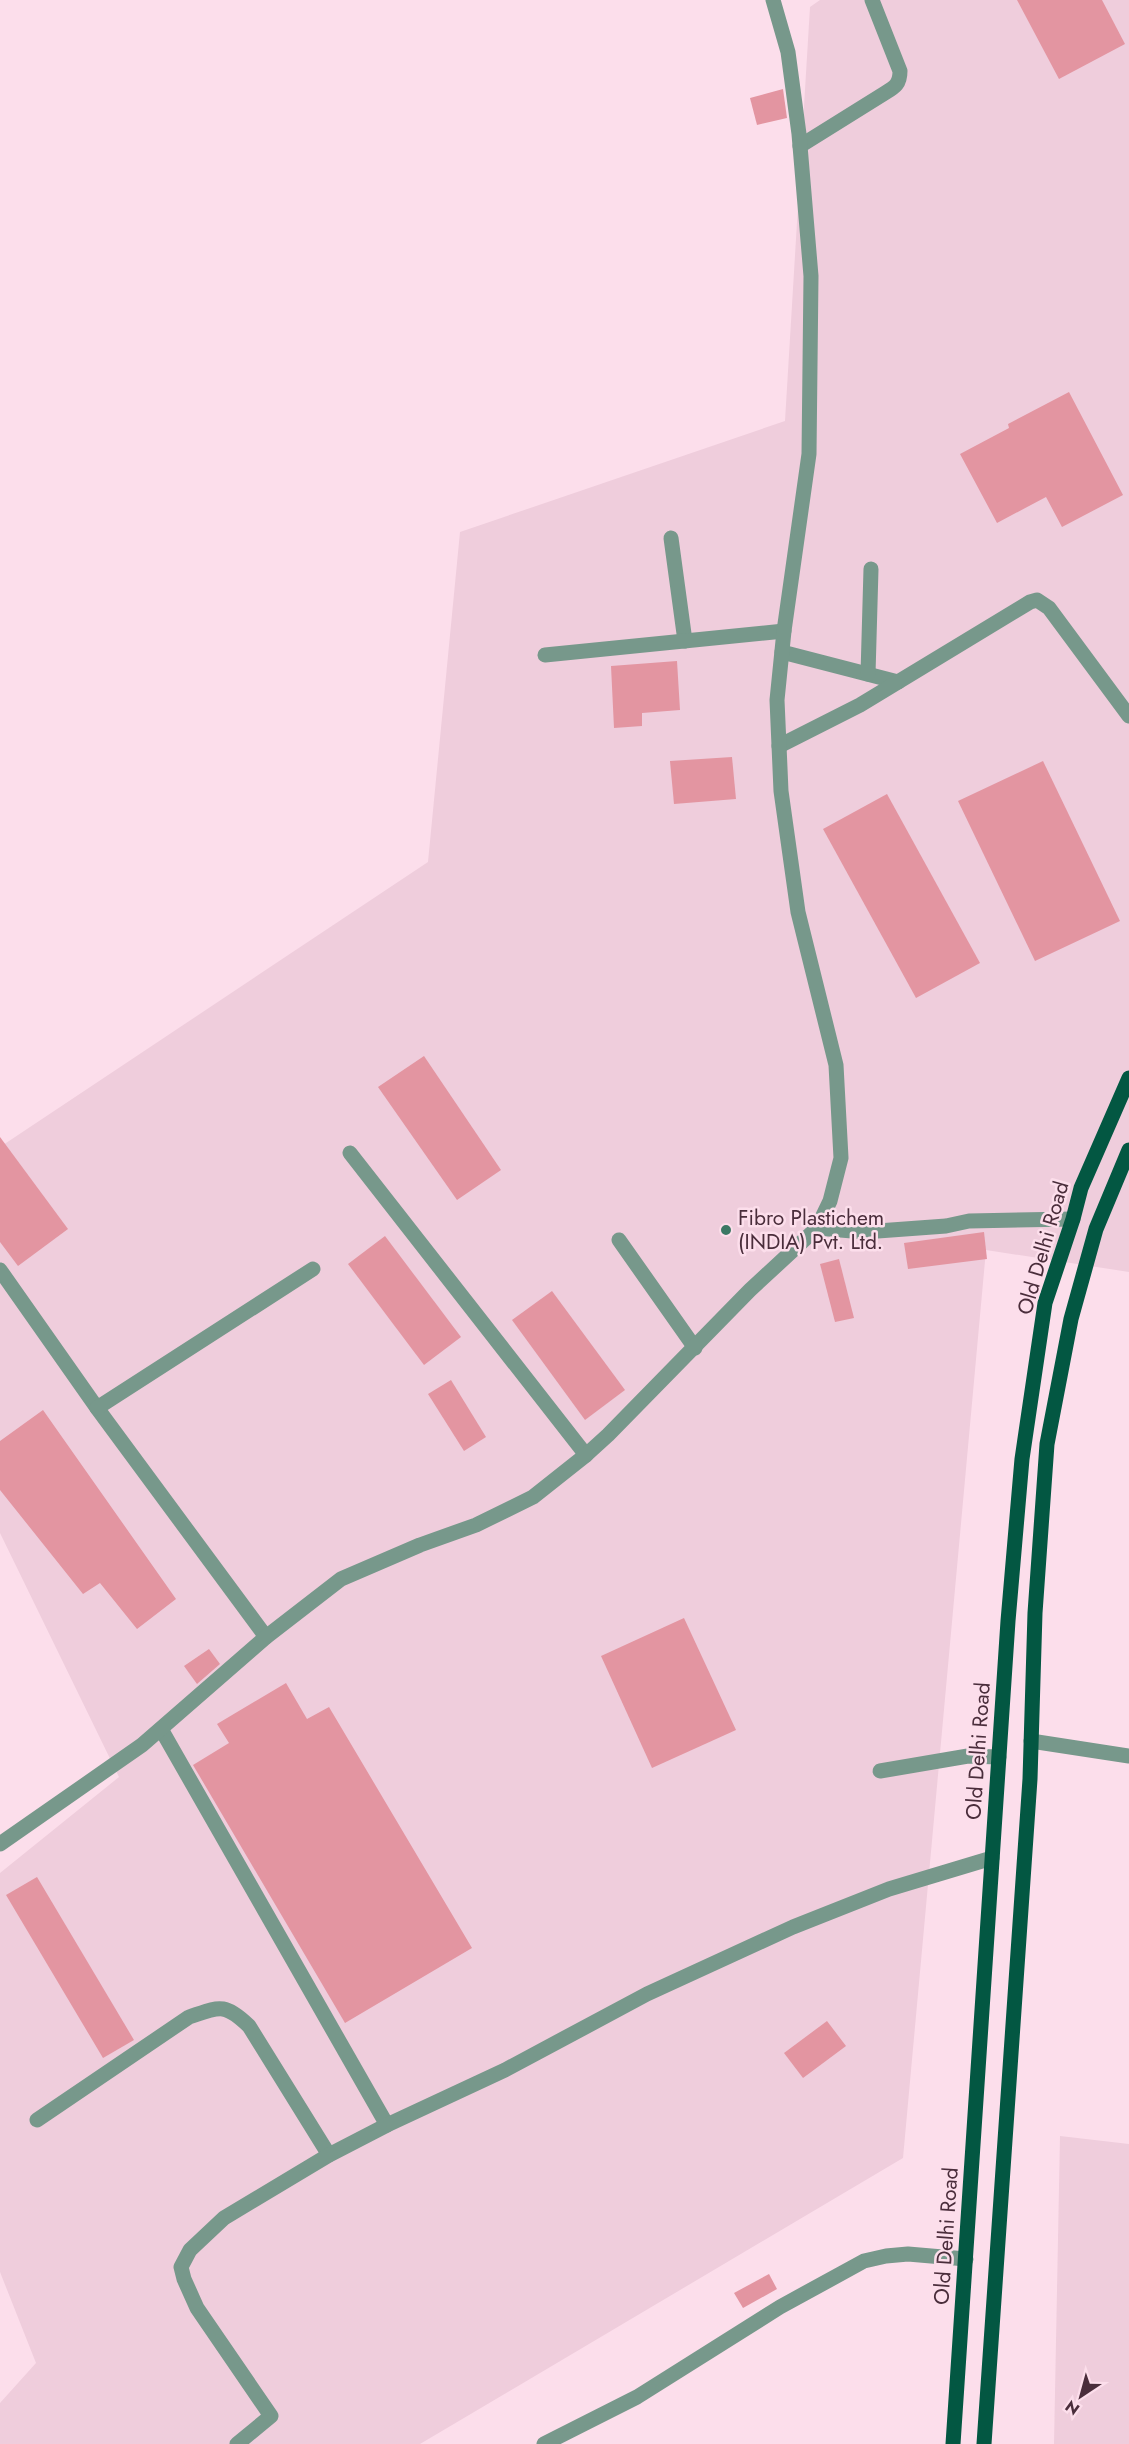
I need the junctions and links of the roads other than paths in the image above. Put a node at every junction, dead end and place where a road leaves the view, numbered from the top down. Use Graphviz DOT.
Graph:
graph roads {
  1 [pos="773,0"];
  2 [pos="872,0"];
  3 [pos="800,146"];
  4 [pos="671,538"];
  5 [pos="871,570"];
  6 [pos="784,631"];
  7 [pos="685,641"];
  8 [pos="782,652"];
  9 [pos="545,655"];
  10 [pos="868,674"];
  11 [pos="897,682"];
  12 [pos="1129,716"];
  13 [pos="779,746"];
  14 [pos="1129,1078"];
  15 [pos="1129,1150"];
  16 [pos="350,1153"];
  17 [pos="1073,1219"];
  18 [pos="817,1228"];
  19 [pos="619,1240"];
  20 [pos="313,1269"];
  21 [pos="0,1270"];
  22 [pos="695,1348"];
  23 [pos="97,1408"];
  24 [pos="586,1455"];
  25 [pos="266,1637"];
  26 [pos="161,1729"];
  27 [pos="1031,1741"];
  28 [pos="1129,1756"];
  29 [pos="999,1757"];
  30 [pos="880,1771"];
  31 [pos="0,1844"];
  32 [pos="992,1858"];
  33 [pos="37,2120"];
  34 [pos="387,2125"];
  35 [pos="329,2155"];
  36 [pos="966,2259"];
  37 [pos="237,2444"];
  38 [pos="544,2444"];
  39 [pos="953,2444"];
  40 [pos="984,2444"];
  1 -- 3 [label="street"];
  2 -- 3 [label="street"];
  3 -- 6 [label="street"];
  4 -- 7 [label="street"];
  5 -- 10 [label="street"];
  6 -- 7 [label="street"];
  6 -- 8 [label="street"];
  7 -- 9 [label="street"];
  8 -- 10 [label="street"];
  8 -- 13 [label="street"];
  10 -- 11 [label="street"];
  11 -- 12 [label="street"];
  11 -- 13 [label="street"];
  13 -- 18 [label="street"];
  14 -- 17 [label="main road, Old Delhi Road"];
  15 -- 27 [label="main road"];
  16 -- 24 [label="street"];
  17 -- 18 [label="street"];
  17 -- 29 [label="main road, Old Delhi Road"];
  18 -- 22 [label="street"];
  19 -- 22 [label="street"];
  20 -- 23 [label="street"];
  21 -- 23 [label="street"];
  22 -- 24 [label="street"];
  23 -- 25 [label="street"];
  24 -- 25 [label="street"];
  25 -- 26 [label="street"];
  26 -- 31 [label="street"];
  26 -- 34 [label="street"];
  27 -- 28 [label="street"];
  27 -- 40 [label="main road"];
  29 -- 30 [label="street"];
  29 -- 32 [label="main road, Old Delhi Road"];
  32 -- 34 [label="street"];
  32 -- 36 [label="main road, Old Delhi Road"];
  33 -- 35 [label="street"];
  34 -- 35 [label="street"];
  35 -- 37 [label="street"];
  36 -- 38 [label="street"];
  36 -- 39 [label="main road, Old Delhi Road"];
}
